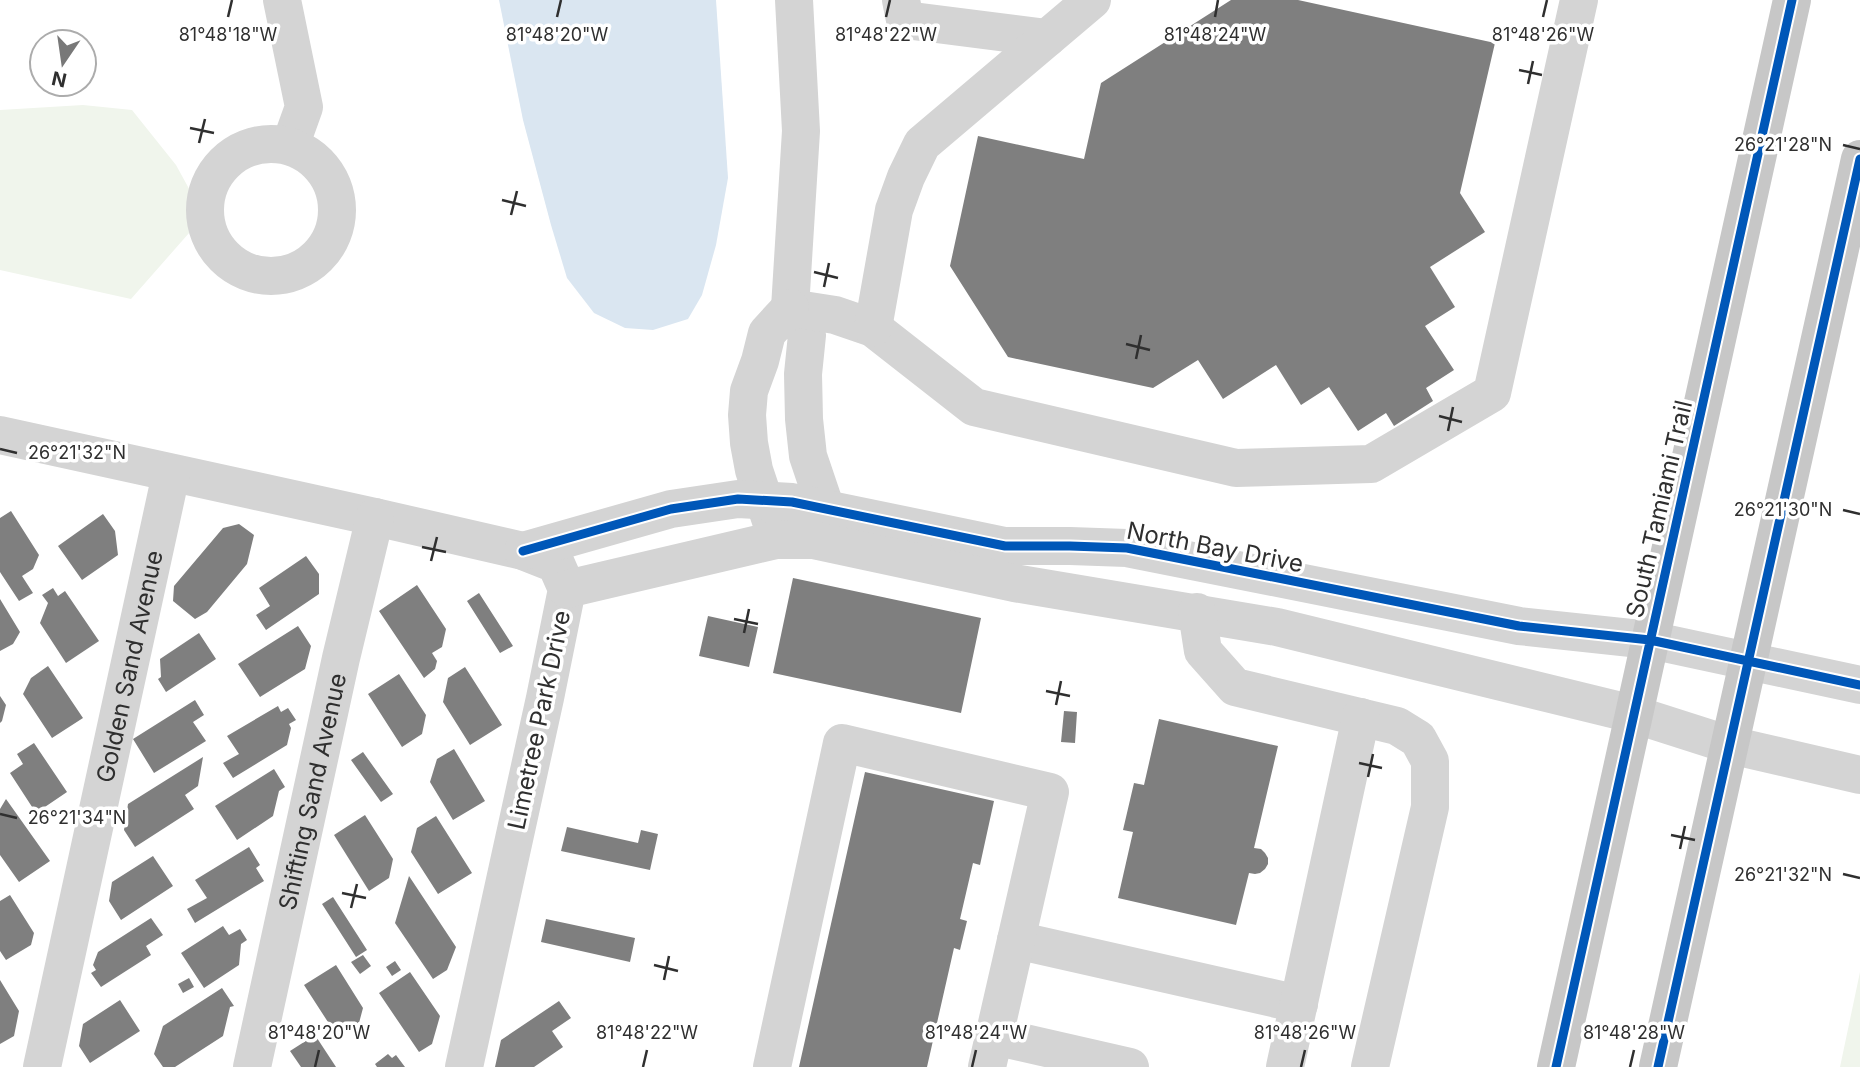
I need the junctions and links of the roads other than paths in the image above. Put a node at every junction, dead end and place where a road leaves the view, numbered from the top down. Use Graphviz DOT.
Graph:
graph roads {
  1 [pos="282,0"];
  2 [pos="794,0"];
  3 [pos="901,0"];
  4 [pos="1092,0"];
  5 [pos="1579,0"];
  6 [pos="1792,0"];
  7 [pos="1047,38"];
  8 [pos="290,146"];
  9 [pos="1860,159"];
  10 [pos="790,308"];
  11 [pos="873,328"];
  12 [pos="0,435"];
  13 [pos="172,474"];
  14 [pos="765,500"];
  15 [pos="686,506"];
  16 [pos="826,509"];
  17 [pos="374,516"];
  18 [pos="776,540"];
  19 [pos="838,545"];
  20 [pos="523,551"];
  21 [pos="697,559"];
  22 [pos="567,589"];
  23 [pos="1197,612"];
  24 [pos="1650,640"];
  25 [pos="1748,661"];
  26 [pos="1860,685"];
  27 [pos="1633,714"];
  28 [pos="1362,717"];
  29 [pos="1730,745"];
  30 [pos="1860,775"];
  31 [pos="1016,940"];
  32 [pos="1299,1004"];
  33 [pos="991,1051"];
  34 [pos="42,1067"];
  35 [pos="252,1067"];
  36 [pos="464,1067"];
  37 [pos="772,1067"];
  38 [pos="1130,1067"];
  39 [pos="1285,1067"];
  40 [pos="1370,1067"];
  41 [pos="1556,1067"];
  42 [pos="1658,1067"];
  1 -- 8 [label="street"];
  2 -- 10 [label="street"];
  3 -- 7 [label="street"];
  4 -- 7 [label="street"];
  5 -- 11 [label="street"];
  6 -- 24 [label="main road, South Tamiami Trail"];
  7 -- 11 [label="street"];
  9 -- 25 [label="main road"];
  10 -- 11 [label="street"];
  10 -- 14 [label="street"];
  10 -- 16 [label="street"];
  12 -- 13 [label="street, Limetree Park Drive"];
  13 -- 17 [label="street, Limetree Park Drive"];
  13 -- 34 [label="street, Golden Sand Avenue"];
  14 -- 15 [label="street, North Bay Drive"];
  14 -- 16 [label="street, North Bay Drive"];
  14 -- 18 [label="street"];
  15 -- 20 [label="street, North Bay Drive"];
  15 -- 21 [label="street"];
  16 -- 19 [label="street"];
  16 -- 24 [label="street, North Bay Drive"];
  17 -- 20 [label="street, Limetree Park Drive"];
  17 -- 35 [label="street, Shifting Sand Avenue"];
  18 -- 19 [label="street"];
  18 -- 21 [label="street"];
  19 -- 23 [label="street"];
  20 -- 22 [label="street, Limetree Park Drive"];
  21 -- 22 [label="street"];
  22 -- 36 [label="street, Limetree Park Drive"];
  23 -- 27 [label="street"];
  23 -- 28 [label="street"];
  24 -- 25 [label="street, North Bay Drive"];
  24 -- 27 [label="main road, South Tamiami Trail"];
  25 -- 26 [label="street, North Bay Drive"];
  25 -- 29 [label="main road"];
  27 -- 29 [label="street"];
  27 -- 41 [label="main road, South Tamiami Trail"];
  28 -- 32 [label="street"];
  28 -- 40 [label="street"];
  29 -- 30 [label="street"];
  29 -- 42 [label="main road"];
  31 -- 32 [label="street"];
  31 -- 33 [label="street"];
  31 -- 37 [label="street"];
  32 -- 39 [label="street"];
  33 -- 38 [label="street"];
}
